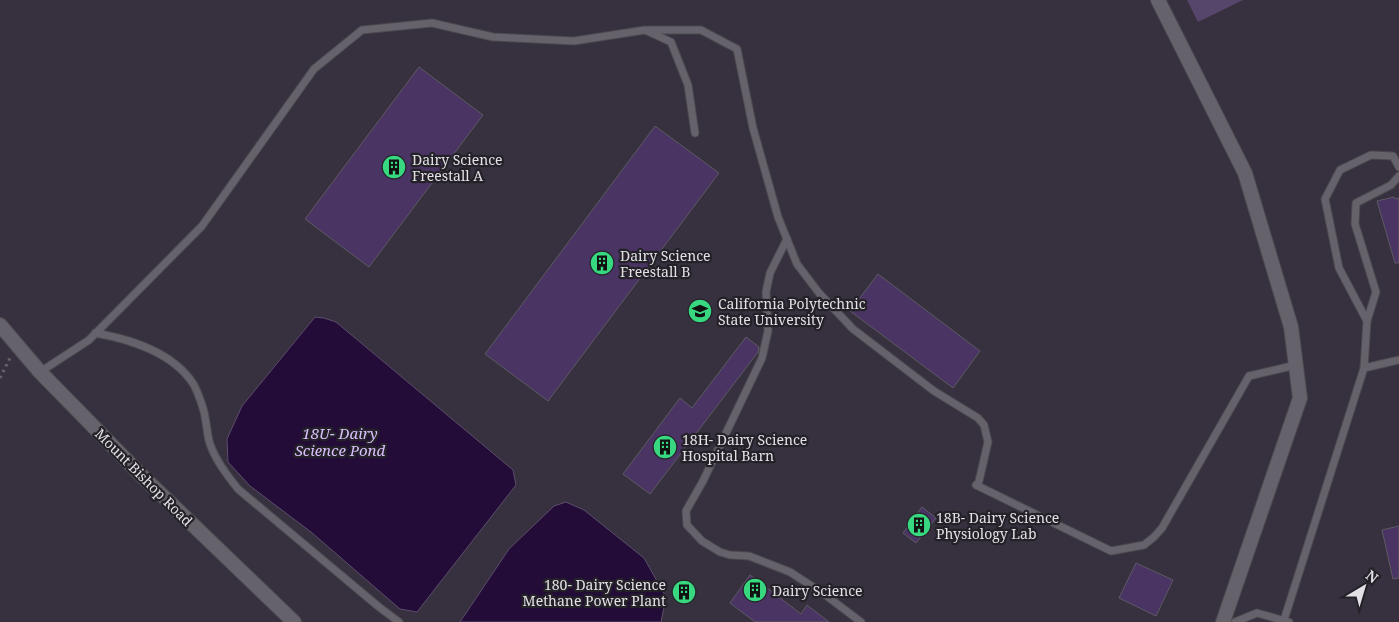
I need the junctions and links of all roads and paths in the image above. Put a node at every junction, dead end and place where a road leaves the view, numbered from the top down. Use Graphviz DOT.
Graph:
graph roads {
  1 [pos="1158,0"];
  2 [pos="645,30"];
  3 [pos="695,133"];
  4 [pos="1399,167"];
  5 [pos="1399,176"];
  6 [pos="787,240"];
  7 [pos="1367,321"];
  8 [pos="0,325"];
  9 [pos="95,333"];
  10 [pos="16,344"];
  11 [pos="1399,360"];
  12 [pos="1296,365"];
  13 [pos="1364,368"];
  14 [pos="40,372"];
  15 [pos="0,378"];
  16 [pos="1287,621"];
  17 [pos="294,622"];
  18 [pos="399,622"];
  19 [pos="861,622"];
  20 [pos="1223,622"];
  21 [pos="1235,622"];
  1 -- 12 [label="street"];
  2 -- 3 [label="lane"];
  2 -- 6 [label="lane"];
  2 -- 9 [label="lane"];
  4 -- 7 [label="lane"];
  5 -- 7 [label="lane"];
  6 -- 12 [label="lane"];
  6 -- 19 [label="lane"];
  7 -- 13 [label="lane"];
  8 -- 10 [label="street, Mount Bishop Road"];
  9 -- 14 [label="lane"];
  9 -- 18 [label="lane"];
  10 -- 14 [label="street, Mount Bishop Road"];
  10 -- 15 [label="path"];
  11 -- 13 [label="lane"];
  12 -- 20 [label="street"];
  13 -- 16 [label="lane"];
  14 -- 17 [label="street, Mount Bishop Road"];
  16 -- 21 [label="lane"];
}
